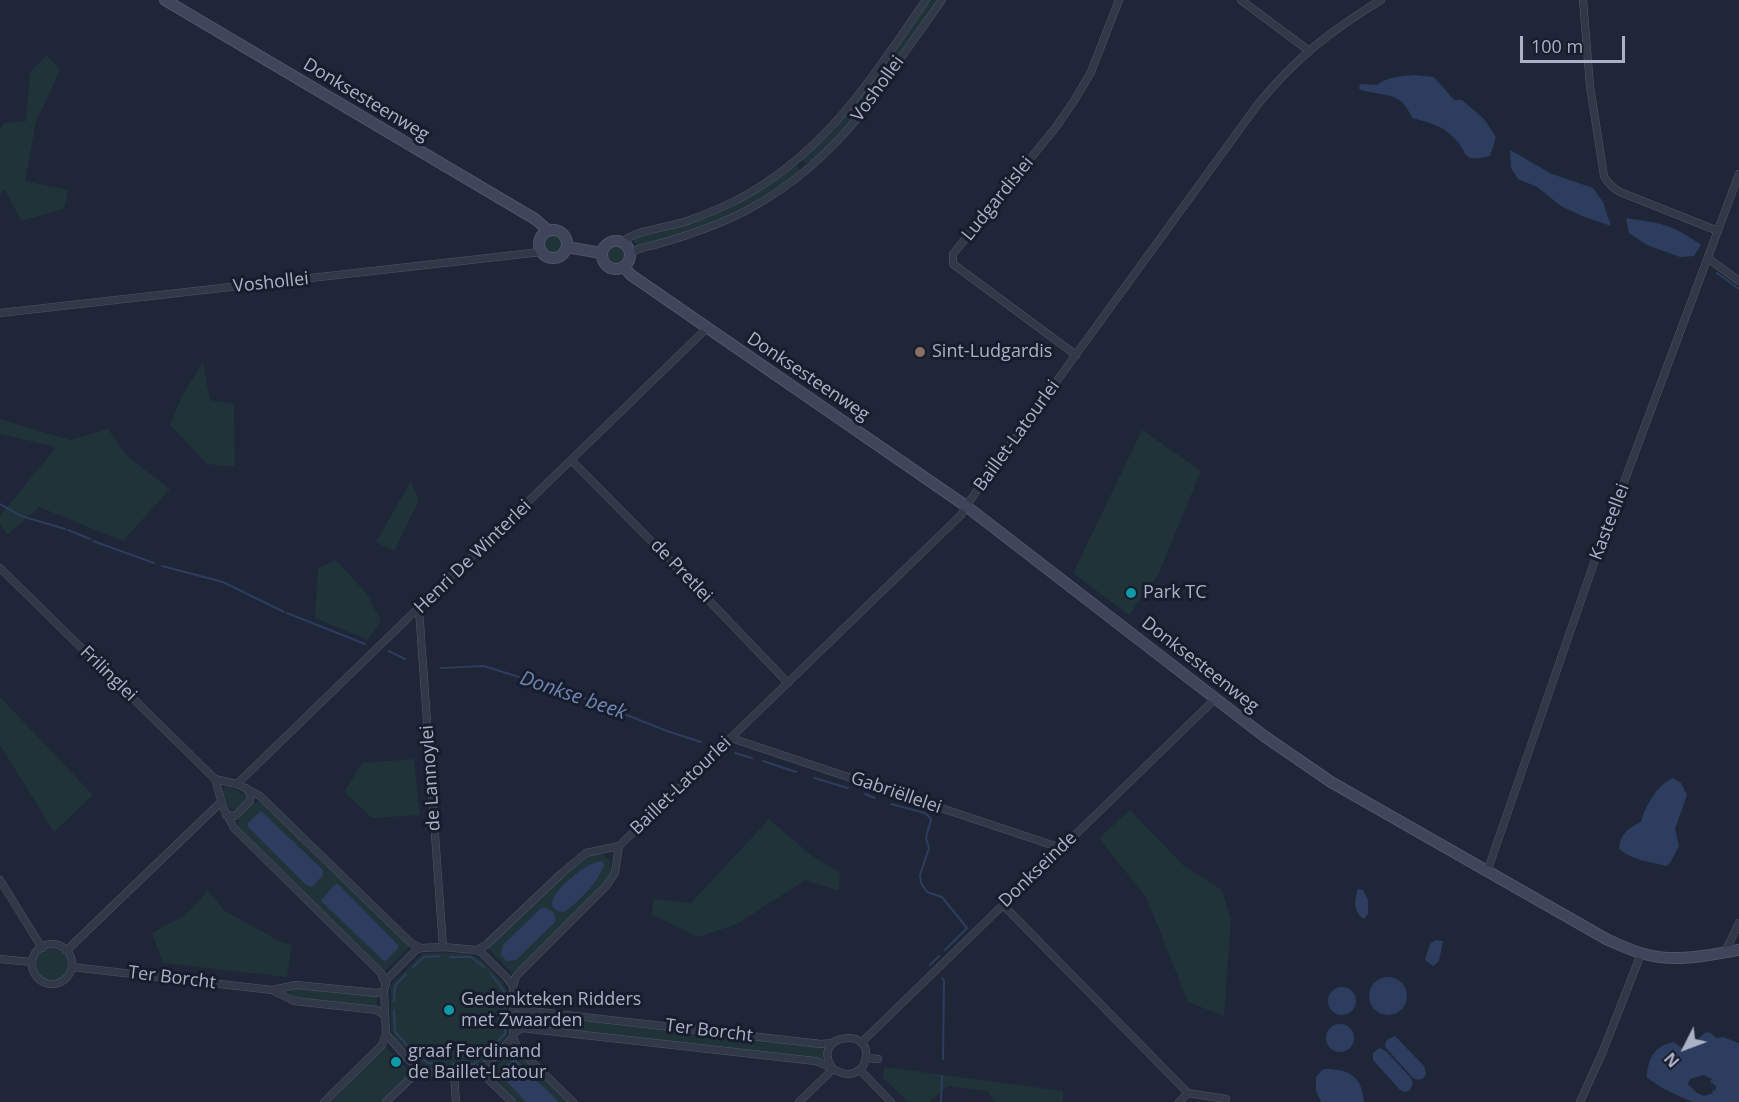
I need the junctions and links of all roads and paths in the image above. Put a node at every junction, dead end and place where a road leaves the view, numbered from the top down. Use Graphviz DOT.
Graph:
graph roads {
  1 [pos="165,0"];
  2 [pos="926,0"];
  3 [pos="942,0"];
  4 [pos="1119,0"];
  5 [pos="1241,0"];
  6 [pos="1381,0"];
  7 [pos="1583,0"];
  8 [pos="1308,50"];
  9 [pos="797,161"];
  10 [pos="805,171"];
  11 [pos="1739,174"];
  12 [pos="549,231"];
  13 [pos="1718,231"];
  14 [pos="623,242"];
  15 [pos="567,247"];
  16 [pos="541,252"];
  17 [pos="602,254"];
  18 [pos="630,255"];
  19 [pos="1709,259"];
  20 [pos="624,267"];
  21 [pos="1739,281"];
  22 [pos="0,313"];
  23 [pos="707,328"];
  24 [pos="1076,355"];
  25 [pos="572,461"];
  26 [pos="966,506"];
  27 [pos="0,568"];
  28 [pos="419,609"];
  29 [pos="788,683"];
  30 [pos="1216,698"];
  31 [pos="731,738"];
  32 [pos="215,779"];
  33 [pos="237,784"];
  34 [pos="246,788"];
  35 [pos="221,802"];
  36 [pos="226,815"];
  37 [pos="620,846"];
  38 [pos="1061,848"];
  39 [pos="1487,872"];
  40 [pos="0,880"];
  41 [pos="1003,905"];
  42 [pos="1739,923"];
  43 [pos="443,947"];
  44 [pos="42,948"];
  45 [pos="421,948"];
  46 [pos="476,950"];
  47 [pos="1739,950"];
  48 [pos="66,951"];
  49 [pos="1725,952"];
  50 [pos="1641,954"];
  51 [pos="0,959"];
  52 [pos="31,962"];
  53 [pos="72,967"];
  54 [pos="513,986"];
  55 [pos="384,987"];
  56 [pos="272,990"];
  57 [pos="514,1004"];
  58 [pos="384,1015"];
  59 [pos="386,1034"];
  60 [pos="513,1035"];
  61 [pos="835,1042"];
  62 [pos="861,1042"];
  63 [pos="866,1058"];
  64 [pos="878,1059"];
  65 [pos="833,1070"];
  66 [pos="860,1070"];
  67 [pos="422,1071"];
  68 [pos="473,1072"];
  69 [pos="454,1074"];
  70 [pos="1188,1093"];
  71 [pos="1226,1099"];
  72 [pos="324,1102"];
  73 [pos="386,1102"];
  74 [pos="456,1102"];
  75 [pos="512,1102"];
  76 [pos="573,1102"];
  77 [pos="800,1102"];
  78 [pos="891,1102"];
  79 [pos="1179,1102"];
  80 [pos="1580,1102"];
  1 -- 12 [label="street, Donksesteenweg"];
  2 -- 9 [label="street, Voshollei"];
  3 -- 10 [label="street, Voshollei"];
  4 -- 24 [label="street, Ludgardislei"];
  5 -- 8 [label="street"];
  6 -- 8 [label="street, Baillet-Latourlei"];
  7 -- 13 [label="street"];
  8 -- 24 [label="street, Baillet-Latourlei"];
  9 -- 10 [label="street"];
  9 -- 14 [label="street, Voshollei"];
  10 -- 18 [label="street, Voshollei"];
  11 -- 13 [label="street, Kasteellei"];
  12 -- 15 [label="street, Donksesteenweg"];
  12 -- 16 [label="street"];
  13 -- 19 [label="street, Kasteellei"];
  14 -- 17 [label="street"];
  14 -- 18 [label="street"];
  15 -- 16 [label="street, Donksesteenweg"];
  15 -- 17 [label="street, Donksesteenweg"];
  16 -- 22 [label="street, Voshollei"];
  17 -- 20 [label="street, Donksesteenweg"];
  18 -- 20 [label="street"];
  19 -- 21 [label="street"];
  19 -- 39 [label="street, Kasteellei"];
  20 -- 23 [label="street, Donksesteenweg"];
  23 -- 25 [label="street, Henri De Winterlei"];
  23 -- 26 [label="street, Donksesteenweg"];
  24 -- 26 [label="street, Baillet-Latourlei"];
  25 -- 28 [label="street, Henri De Winterlei"];
  25 -- 29 [label="street, de Pretlei"];
  26 -- 29 [label="street, Baillet-Latourlei"];
  26 -- 30 [label="street, Donksesteenweg"];
  27 -- 32 [label="street, Frilinglei"];
  28 -- 33 [label="street, Henri De Winterlei"];
  28 -- 43 [label="street, de Lannoylei"];
  29 -- 31 [label="street, Baillet-Latourlei"];
  30 -- 38 [label="street, Donkseinde"];
  30 -- 39 [label="street, Donksesteenweg"];
  31 -- 37 [label="street, Baillet-Latourlei"];
  31 -- 38 [label="street, Gabriëllelei"];
  32 -- 33 [label="street"];
  32 -- 35 [label="street"];
  33 -- 34 [label="street"];
  34 -- 36 [label="street"];
  34 -- 45 [label="street"];
  35 -- 36 [label="street"];
  35 -- 48 [label="street"];
  36 -- 55 [label="street"];
  37 -- 46 [label="street, Baillet-Latourlei"];
  37 -- 54 [label="street, Baillet-Latourlei"];
  38 -- 41 [label="street, Donkseinde"];
  39 -- 50 [label="street, Donksesteenweg"];
  40 -- 44 [label="street"];
  41 -- 62 [label="street, Donkseinde"];
  41 -- 70 [label="street"];
  42 -- 49 [label="street"];
  43 -- 45 [label="street"];
  43 -- 46 [label="street"];
  44 -- 48 [label="street"];
  44 -- 52 [label="street"];
  45 -- 55 [label="street"];
  46 -- 54 [label="street"];
  47 -- 49 [label="street, Donksesteenweg"];
  48 -- 53 [label="street"];
  49 -- 50 [label="street, Donksesteenweg"];
  50 -- 80 [label="street"];
  51 -- 52 [label="street"];
  52 -- 53 [label="street"];
  53 -- 56 [label="street, Ter Borcht"];
  54 -- 57 [label="street"];
  55 -- 56 [label="street, Ter Borcht"];
  55 -- 58 [label="street"];
  56 -- 58 [label="street, Ter Borcht"];
  57 -- 60 [label="street"];
  57 -- 61 [label="street, Ter Borcht"];
  58 -- 59 [label="street"];
  59 -- 67 [label="street"];
  59 -- 72 [label="street"];
  60 -- 65 [label="street, Ter Borcht"];
  60 -- 68 [label="street"];
  60 -- 76 [label="street"];
  61 -- 62 [label="street"];
  61 -- 65 [label="street"];
  62 -- 63 [label="street"];
  63 -- 64 [label="street"];
  63 -- 66 [label="street"];
  65 -- 66 [label="street"];
  65 -- 77 [label="street"];
  66 -- 78 [label="street"];
  67 -- 69 [label="street"];
  67 -- 73 [label="street"];
  68 -- 69 [label="street"];
  68 -- 75 [label="street"];
  69 -- 74 [label="street"];
  70 -- 71 [label="street"];
  70 -- 79 [label="street"];
}
